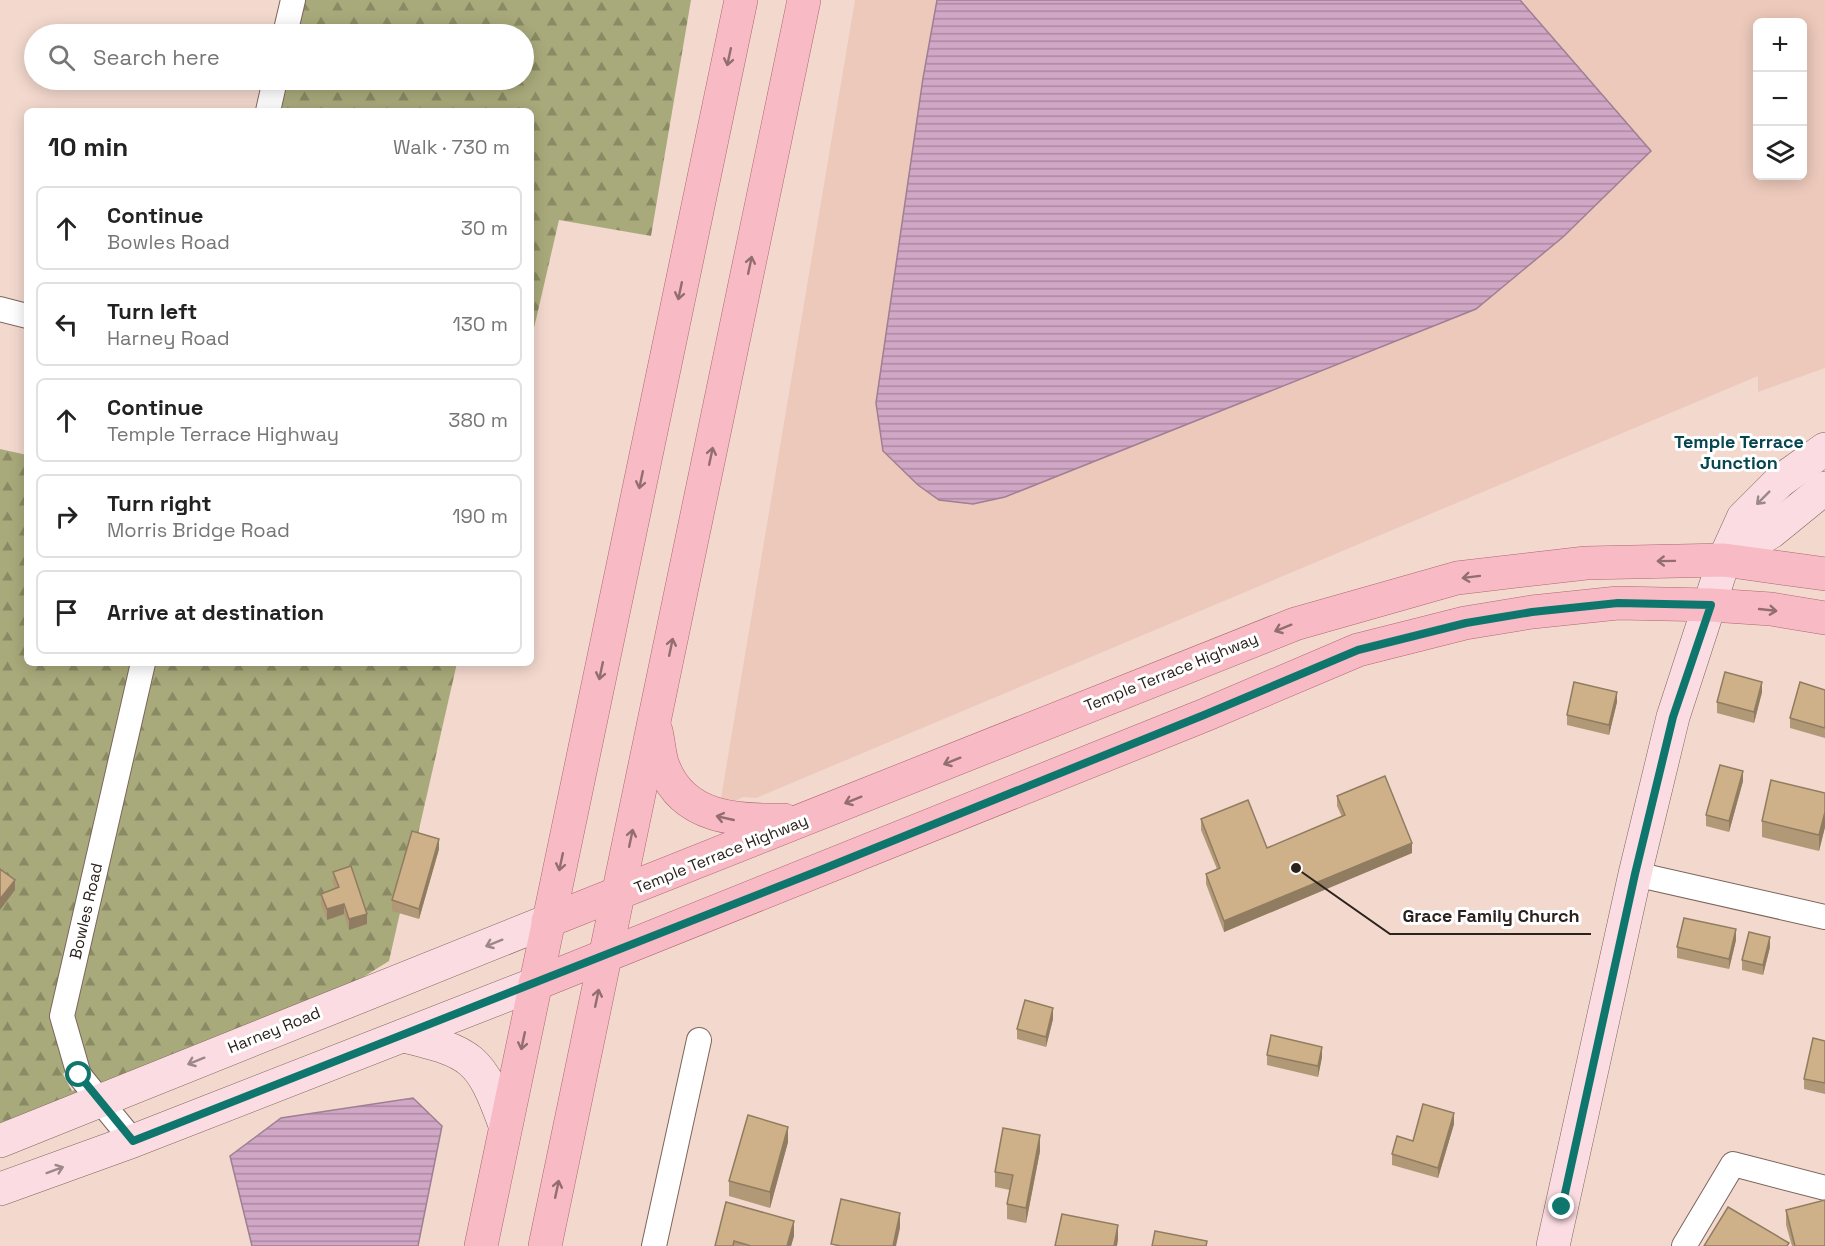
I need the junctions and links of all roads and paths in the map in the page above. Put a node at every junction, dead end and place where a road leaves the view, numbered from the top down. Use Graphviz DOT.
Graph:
graph roads {
  1 [pos="293,0"];
  2 [pos="741,0"];
  3 [pos="804,0"];
  4 [pos="287,24"];
  5 [pos="273,90"];
  6 [pos="269,108"];
  7 [pos="0,309"];
  8 [pos="24,315"];
  9 [pos="1825,449"];
  10 [pos="1825,488"];
  11 [pos="1724,560"];
  12 [pos="1825,574"];
  13 [pos="1711,605"];
  14 [pos="1825,618"];
  15 [pos="142,666"];
  16 [pos="655,724"];
  17 [pos="804,820"];
  18 [pos="1635,874"];
  19 [pos="618,895"];
  20 [pos="1825,917"];
  21 [pos="548,921"];
  22 [pos="606,955"];
  23 [pos="535,984"];
  24 [pos="403,1036"];
  25 [pos="699,1040"];
  26 [pos="98,1100"];
  27 [pos="505,1125"];
  28 [pos="0,1141"];
  29 [pos="133,1141"];
  30 [pos="1825,1188"];
  31 [pos="0,1190"];
  32 [pos="481,1246"];
  33 [pos="545,1246"];
  34 [pos="654,1246"];
  35 [pos="1553,1246"];
  36 [pos="1684,1246"];
  1 -- 4 [label="street"];
  2 -- 21 [label="main road, one-way"];
  16 -- 3 [label="main road, one-way"];
  5 -- 6 [label="street"];
  7 -- 8 [label="street"];
  9 -- 11 [label="street, one-way"];
  10 -- 11 [label="street"];
  11 -- 12 [label="main road, Temple Terrace Highway"];
  11 -- 13 [label="street"];
  11 -- 17 [label="main road, Temple Terrace Highway, one-way"];
  13 -- 14 [label="main road, one-way"];
  13 -- 18 [label="street"];
  13 -- 22 [label="main road"];
  15 -- 26 [label="street, Bowles Road"];
  17 -- 16 [label="main road, one-way"];
  19 -- 16 [label="main road, one-way"];
  17 -- 19 [label="main road, Temple Terrace Highway"];
  18 -- 20 [label="street"];
  18 -- 35 [label="street"];
  19 -- 21 [label="main road, Temple Terrace Highway"];
  19 -- 22 [label="main road"];
  21 -- 23 [label="main road"];
  21 -- 26 [label="street, Harney Road, one-way"];
  22 -- 23 [label="main road"];
  33 -- 22 [label="main road, one-way"];
  23 -- 24 [label="street"];
  23 -- 27 [label="main road, one-way"];
  24 -- 27 [label="street"];
  24 -- 29 [label="street"];
  25 -- 34 [label="street"];
  26 -- 28 [label="street, Harney Road"];
  26 -- 29 [label="street, Bowles Road"];
  27 -- 32 [label="main road"];
  31 -- 29 [label="street, one-way"];
  30 -- 36 [label="street"];
}
